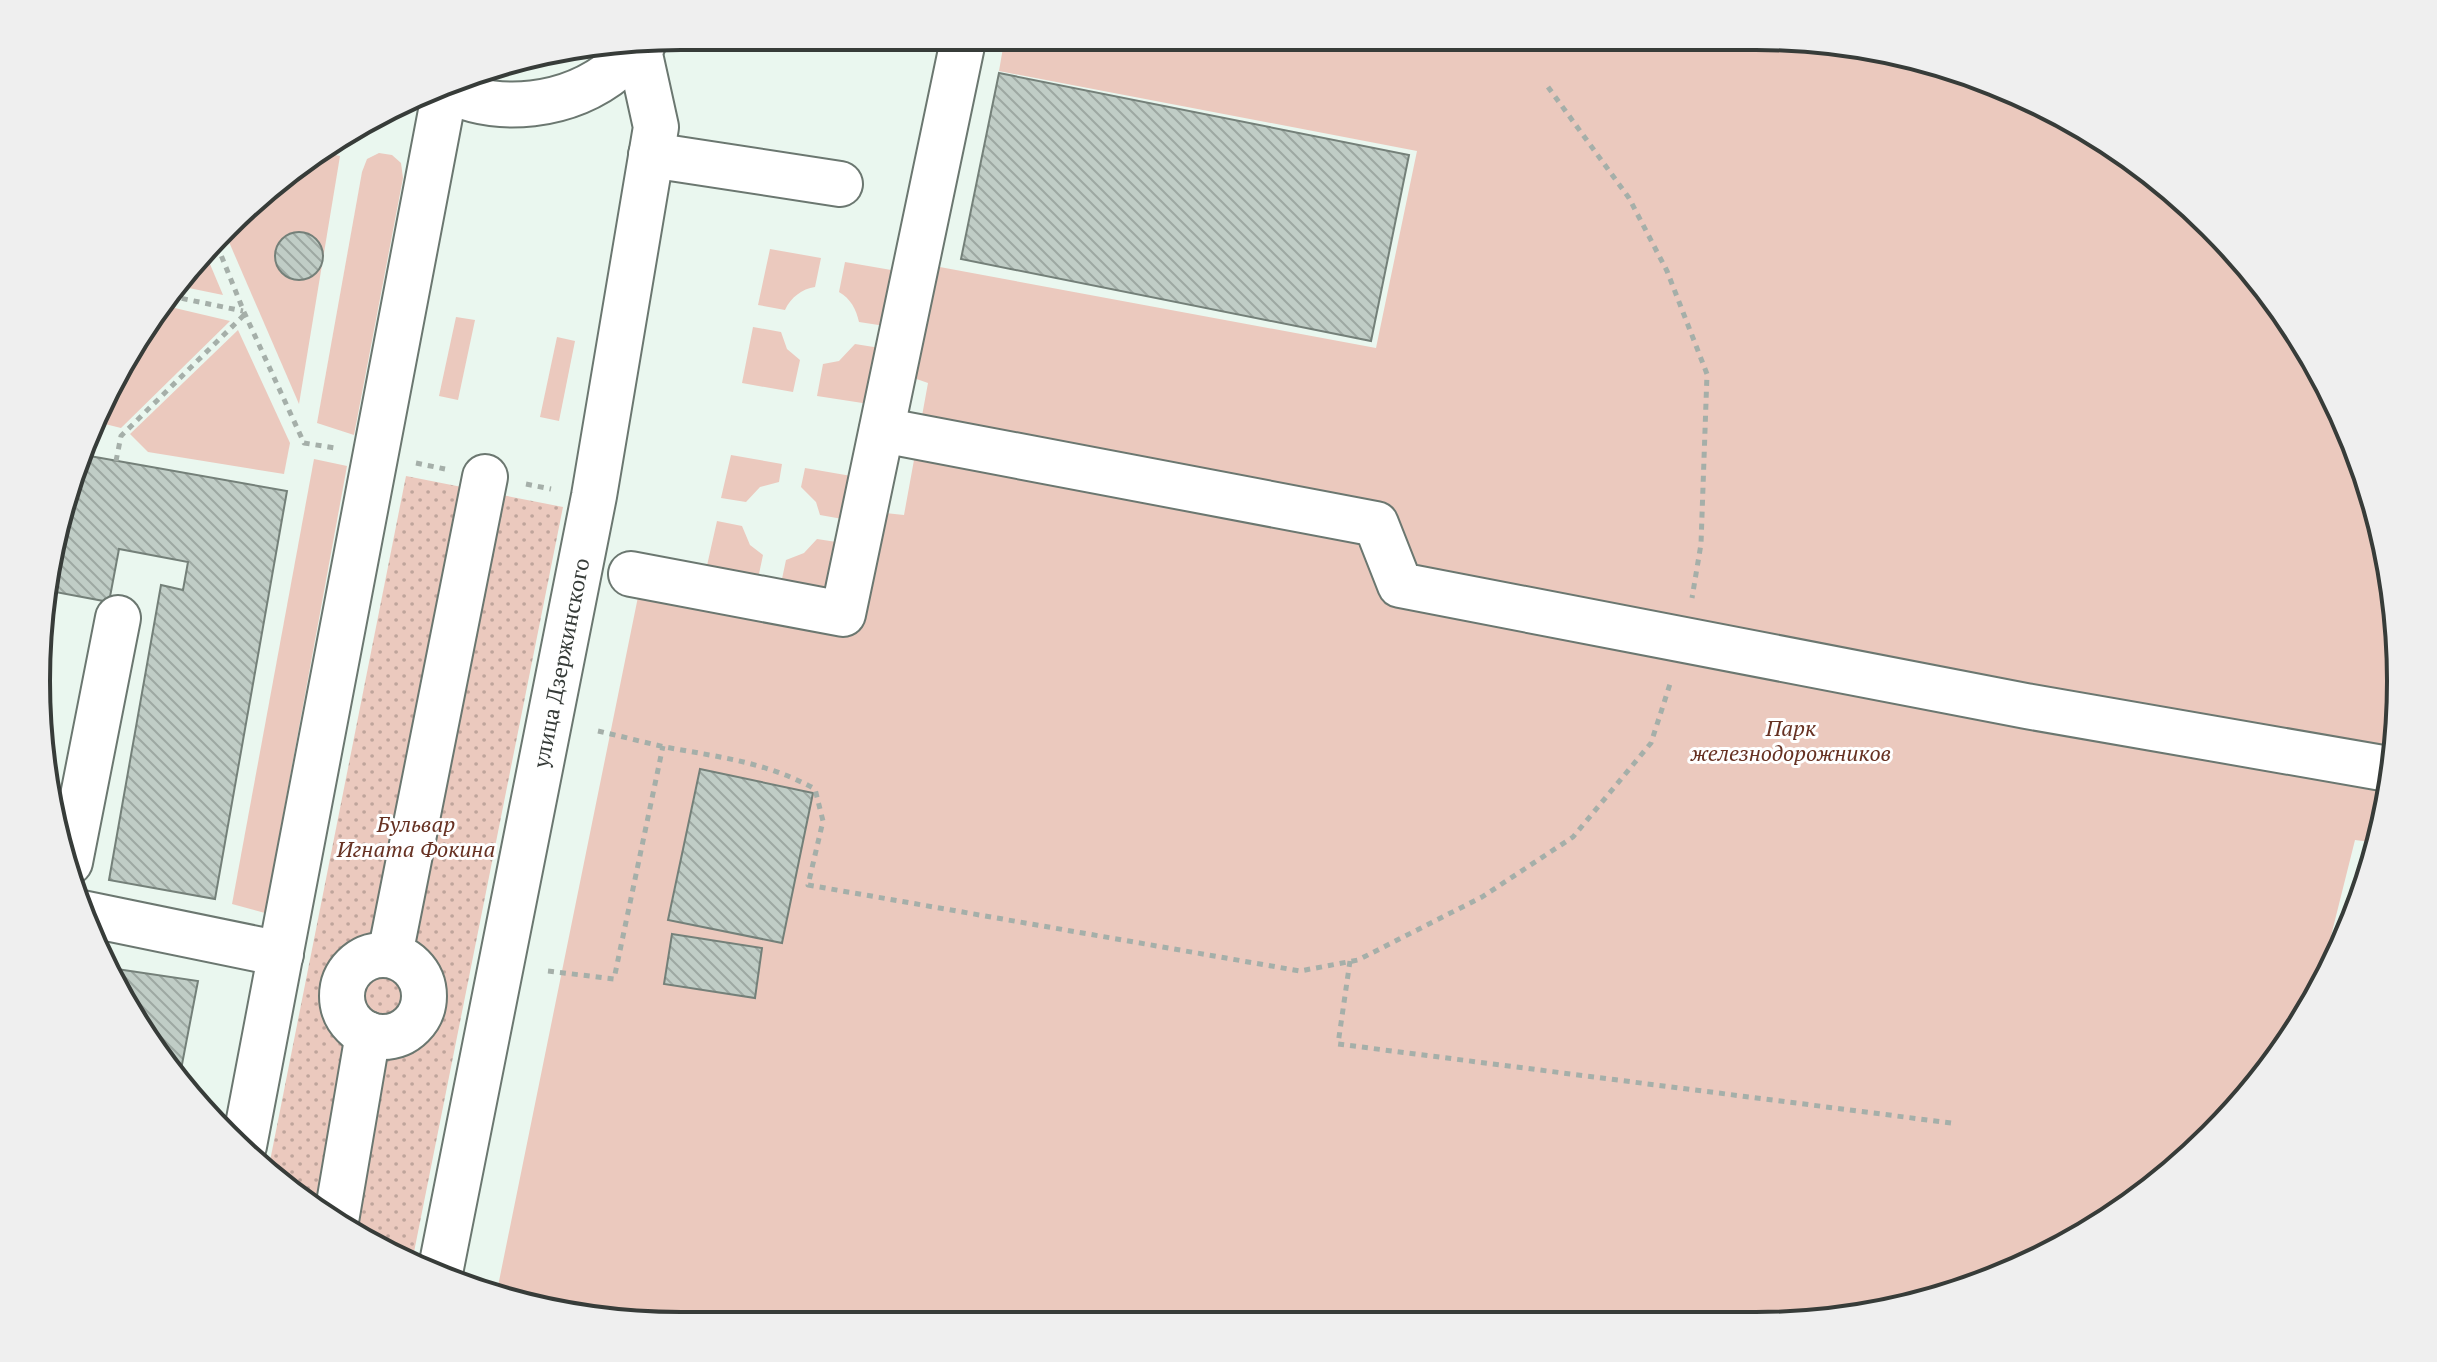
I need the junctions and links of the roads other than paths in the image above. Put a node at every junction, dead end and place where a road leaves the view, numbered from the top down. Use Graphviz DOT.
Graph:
graph roads {
  1 [pos="961,50"];
  2 [pos="642,51"];
  3 [pos="635,52"];
  4 [pos="456,92"];
  5 [pos="442,97"];
  6 [pos="651,155"];
  7 [pos="840,184"];
  8 [pos="882,430"];
  9 [pos="485,477"];
  10 [pos="631,574"];
  11 [pos="118,618"];
  12 [pos="2381,768"];
  13 [pos="73,847"];
  14 [pos="96,916"];
  15 [pos="281,954"];
  16 [pos="246,1137"];
  17 [pos="338,1211"];
  18 [pos="442,1265"];
  1 -- 8 [label="street"];
  2 -- 6 [label="street, улица Дзержинского"];
  3 -- 4 [label="street"];
  5 -- 15 [label="street"];
  6 -- 7 [label="street"];
  6 -- 18 [label="street, улица Дзержинского"];
  8 -- 10 [label="street"];
  8 -- 12 [label="street"];
  9 -- 17 [label="street"];
  11 -- 13 [label="street"];
  14 -- 15 [label="street"];
  15 -- 16 [label="street"];
}
